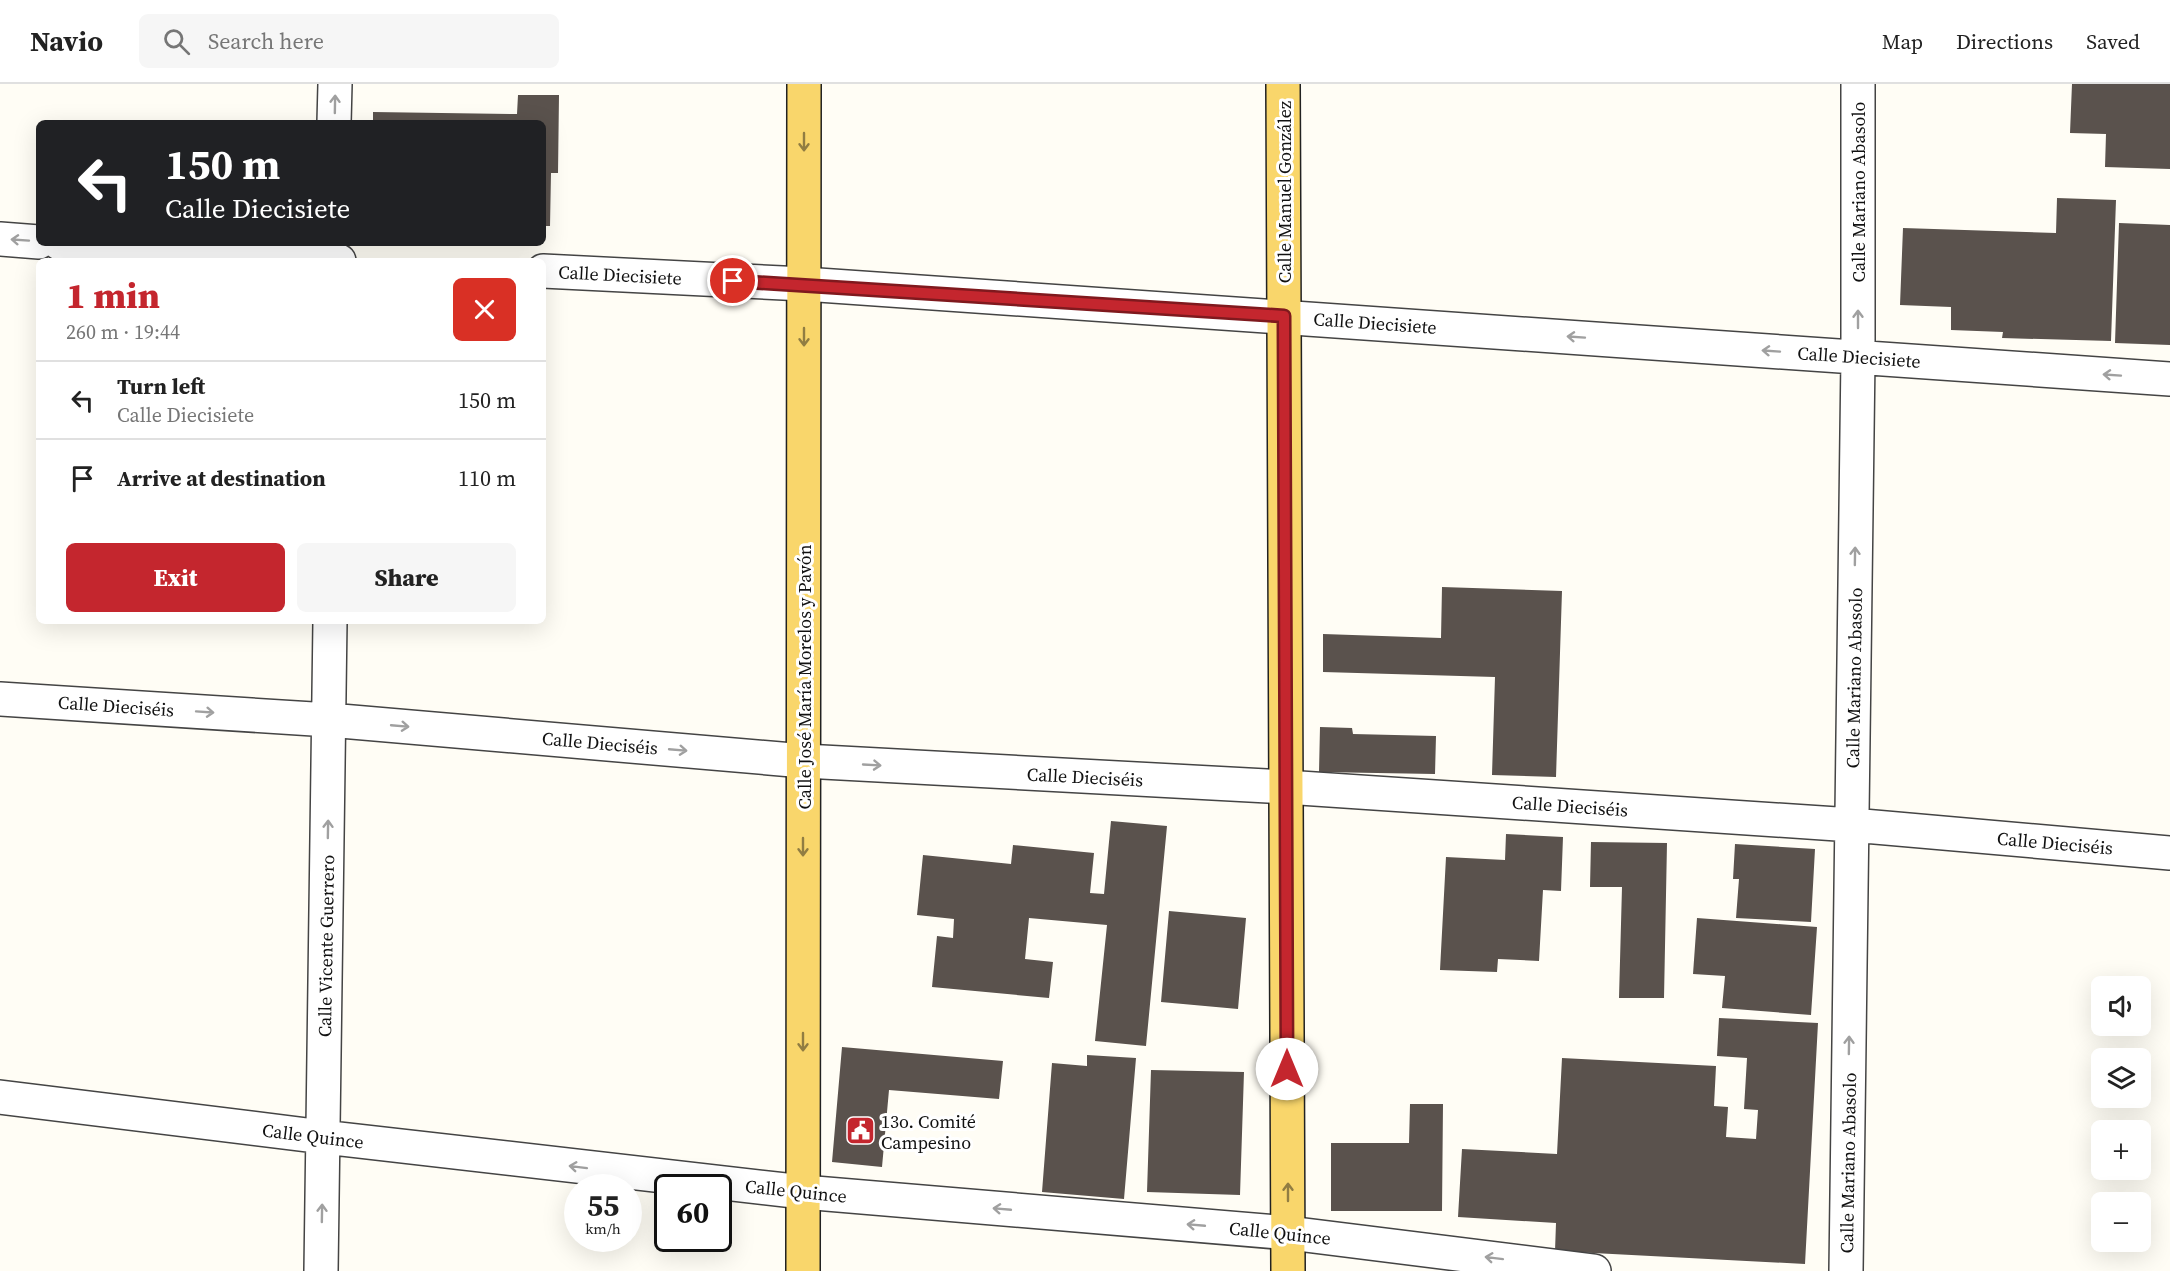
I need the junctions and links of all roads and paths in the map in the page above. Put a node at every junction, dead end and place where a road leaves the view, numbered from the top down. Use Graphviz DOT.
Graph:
graph roads {
  1 [pos="335,84"];
  2 [pos="804,84"];
  3 [pos="1283,84"];
  4 [pos="1858,84"];
  5 [pos="334,120"];
  6 [pos="0,239"];
  7 [pos="36,242"];
  8 [pos="105,246"];
  9 [pos="287,258"];
  10 [pos="546,271"];
  11 [pos="804,284"];
  12 [pos="1284,316"];
  13 [pos="1858,357"];
  14 [pos="2170,379"];
  15 [pos="330,624"];
  16 [pos="0,699"];
  17 [pos="329,720"];
  18 [pos="804,761"];
  19 [pos="1285,788"];
  20 [pos="1852,825"];
  21 [pos="2170,853"];
  22 [pos="0,1097"];
  23 [pos="323,1137"];
  24 [pos="803,1192"];
  25 [pos="1289,1233"];
  26 [pos="321,1271"];
  27 [pos="803,1271"];
  28 [pos="1288,1271"];
  29 [pos="1594,1271"];
  30 [pos="1846,1271"];
  5 -- 1 [label="street, one-way"];
  2 -- 11 [label="main road, Calle José María Morelos y Pavón, one-way"];
  3 -- 12 [label="main road, Calle Manuel González"];
  13 -- 4 [label="street, Calle Mariano Abasolo, one-way"];
  7 -- 6 [label="street, one-way"];
  8 -- 9 [label="street"];
  10 -- 11 [label="street, Calle Diecisiete"];
  11 -- 12 [label="street, Calle Diecisiete"];
  11 -- 18 [label="main road, Calle José María Morelos y Pavón, one-way"];
  13 -- 12 [label="street, Calle Diecisiete, one-way"];
  12 -- 19 [label="main road, Calle Manuel González"];
  14 -- 13 [label="street, Calle Diecisiete, one-way"];
  20 -- 13 [label="street, Calle Mariano Abasolo, one-way"];
  15 -- 17 [label="street, Calle Vicente Guerrero"];
  16 -- 17 [label="street, Calle Dieciséis, one-way"];
  17 -- 18 [label="street, Calle Dieciséis, one-way"];
  23 -- 17 [label="street, Calle Vicente Guerrero, one-way"];
  18 -- 19 [label="street, Calle Dieciséis, one-way"];
  18 -- 24 [label="main road, Calle José María Morelos y Pavón, one-way"];
  19 -- 20 [label="street, Calle Dieciséis"];
  25 -- 19 [label="main road, Calle Manuel González, one-way"];
  20 -- 21 [label="street, Calle Dieciséis"];
  30 -- 20 [label="street, Calle Mariano Abasolo, one-way"];
  22 -- 23 [label="street, Calle Quince"];
  24 -- 23 [label="street, Calle Quince, one-way"];
  26 -- 23 [label="street, Calle Vicente Guerrero, one-way"];
  25 -- 24 [label="street, Calle Quince, one-way"];
  24 -- 27 [label="main road, Calle José María Morelos y Pavón"];
  25 -- 28 [label="main road, Calle Manuel González"];
  29 -- 25 [label="street, Calle Quince, one-way"];
}
